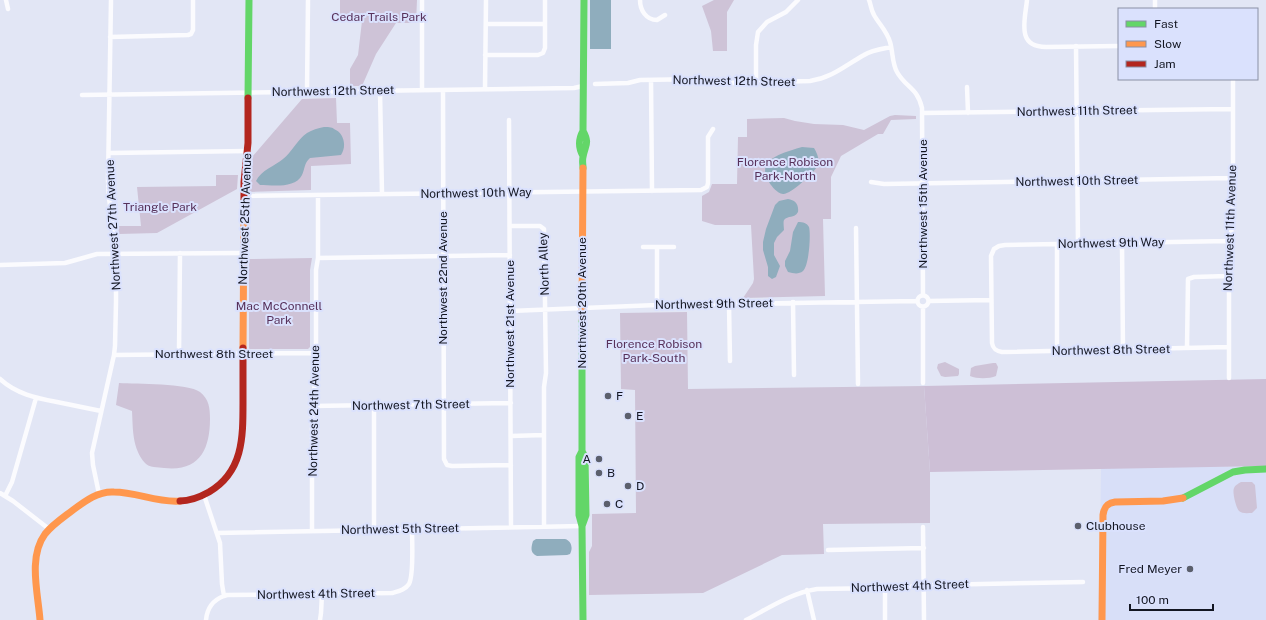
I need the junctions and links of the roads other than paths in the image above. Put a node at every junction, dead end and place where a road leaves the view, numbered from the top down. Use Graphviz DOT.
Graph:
graph roads {
  1 [pos="6,0"];
  2 [pos="111,0"];
  3 [pos="193,0"];
  4 [pos="249,0"];
  5 [pos="308,0"];
  6 [pos="422,0"];
  7 [pos="486,0"];
  8 [pos="545,0"];
  9 [pos="584,0"];
  10 [pos="640,0"];
  11 [pos="798,0"];
  12 [pos="869,0"];
  13 [pos="1027,0"];
  14 [pos="8,9"];
  15 [pos="665,15"];
  16 [pos="486,24"];
  17 [pos="544,24"];
  18 [pos="110,37"];
  19 [pos="1076,46"];
  20 [pos="1118,46"];
  21 [pos="890,47"];
  22 [pos="485,55"];
  23 [pos="651,80"];
  24 [pos="1233,80"];
  25 [pos="756,83"];
  26 [pos="595,84"];
  27 [pos="583,86"];
  28 [pos="967,87"];
  29 [pos="485,89"];
  30 [pos="422,90"];
  31 [pos="443,90"];
  32 [pos="380,91"];
  33 [pos="248,92"];
  34 [pos="307,92"];
  35 [pos="110,94"];
  36 [pos="82,95"];
  37 [pos="1232,109"];
  38 [pos="1077,112"];
  39 [pos="922,113"];
  40 [pos="968,113"];
  41 [pos="509,120"];
  42 [pos="713,129"];
  43 [pos="246,151"];
  44 [pos="110,153"];
  45 [pos="1232,178"];
  46 [pos="1078,181"];
  47 [pos="871,182"];
  48 [pos="922,183"];
  49 [pos="652,191"];
  50 [pos="582,192"];
  51 [pos="510,193"];
  52 [pos="382,194"];
  53 [pos="443,194"];
  54 [pos="318,195"];
  55 [pos="244,196"];
  56 [pos="510,226"];
  57 [pos="856,228"];
  58 [pos="1228,241"];
  59 [pos="1122,243"];
  60 [pos="1057,244"];
  61 [pos="1078,244"];
  62 [pos="643,247"];
  63 [pos="657,247"];
  64 [pos="674,247"];
  65 [pos="180,253"];
  66 [pos="244,253"];
  67 [pos="116,254"];
  68 [pos="510,255"];
  69 [pos="443,256"];
  70 [pos="318,258"];
  71 [pos="0,265"];
  72 [pos="1228,276"];
  73 [pos="923,295"];
  74 [pos="991,300"];
  75 [pos="917,301"];
  76 [pos="929,301"];
  77 [pos="793,302"];
  78 [pos="856,302"];
  79 [pos="729,304"];
  80 [pos="657,305"];
  81 [pos="922,307"];
  82 [pos="582,308"];
  83 [pos="545,310"];
  84 [pos="510,311"];
  85 [pos="1187,348"];
  86 [pos="1229,348"];
  87 [pos="1123,350"];
  88 [pos="1057,351"];
  89 [pos="315,353"];
  90 [pos="179,354"];
  91 [pos="243,354"];
  92 [pos="114,355"];
  93 [pos="730,361"];
  94 [pos="794,375"];
  95 [pos="1229,378"];
  96 [pos="0,379"];
  97 [pos="922,383"];
  98 [pos="858,384"];
  99 [pos="36,398"];
  100 [pos="510,403"];
  101 [pos="444,404"];
  102 [pos="312,406"];
  103 [pos="374,406"];
  104 [pos="101,411"];
  105 [pos="511,436"];
  106 [pos="544,436"];
  107 [pos="511,465"];
  108 [pos="1266,469"];
  109 [pos="2,494"];
  110 [pos="99,494"];
  111 [pos="204,495"];
  112 [pos="582,526"];
  113 [pos="511,527"];
  114 [pos="544,527"];
  115 [pos="923,527"];
  116 [pos="49,529"];
  117 [pos="412,529"];
  118 [pos="374,530"];
  119 [pos="312,531"];
  120 [pos="217,533"];
  121 [pos="924,548"];
  122 [pos="828,550"];
  123 [pos="1083,582"];
  124 [pos="924,586"];
  125 [pos="885,588"];
  126 [pos="807,590"];
  127 [pos="322,594"];
  128 [pos="224,596"];
  129 [pos="40,620"];
  130 [pos="206,620"];
  131 [pos="320,620"];
  132 [pos="583,620"];
  133 [pos="746,620"];
  134 [pos="814,620"];
  135 [pos="884,620"];
  136 [pos="924,620"];
  137 [pos="1102,620"];
  1 -- 14 [label="street"];
  2 -- 18 [label="street, Northwest 27th Avenue"];
  3 -- 18 [label="street"];
  4 -- 33 [label="street, Northwest 25th Avenue"];
  5 -- 34 [label="street"];
  6 -- 30 [label="street"];
  7 -- 16 [label="street"];
  8 -- 17 [label="street"];
  9 -- 27 [label="street, Northwest 20th Avenue"];
  10 -- 15 [label="street"];
  11 -- 25 [label="street"];
  12 -- 21 [label="street, Northwest 15th Avenue"];
  13 -- 19 [label="street"];
  16 -- 17 [label="street"];
  16 -- 22 [label="street"];
  17 -- 22 [label="street"];
  18 -- 35 [label="street, Northwest 27th Avenue"];
  19 -- 20 [label="street"];
  19 -- 38 [label="street"];
  21 -- 25 [label="street, Northwest 12th Street"];
  21 -- 39 [label="street, Northwest 15th Avenue"];
  22 -- 29 [label="street"];
  23 -- 25 [label="street, Northwest 12th Street"];
  23 -- 26 [label="street, Northwest 12th Street"];
  23 -- 49 [label="street"];
  24 -- 37 [label="street, Northwest 11th Avenue"];
  27 -- 29 [label="street, Northwest 12th Street"];
  27 -- 50 [label="street, Northwest 20th Avenue"];
  28 -- 40 [label="street"];
  29 -- 31 [label="street, Northwest 12th Street"];
  30 -- 31 [label="street, Northwest 12th Street"];
  30 -- 32 [label="street, Northwest 12th Street"];
  31 -- 53 [label="street, Northwest 22nd Avenue"];
  32 -- 34 [label="street, Northwest 12th Street"];
  32 -- 52 [label="street"];
  33 -- 34 [label="street, Northwest 12th Street"];
  33 -- 35 [label="street, Northwest 12th Street"];
  33 -- 43 [label="street, Northwest 25th Avenue"];
  35 -- 36 [label="street, Northwest 12th Street"];
  35 -- 44 [label="street, Northwest 27th Avenue"];
  37 -- 38 [label="street, Northwest 11th Street"];
  37 -- 45 [label="street, Northwest 11th Avenue"];
  38 -- 40 [label="street, Northwest 11th Street"];
  38 -- 46 [label="street"];
  39 -- 40 [label="street, Northwest 11th Street"];
  39 -- 48 [label="street, Northwest 15th Avenue"];
  41 -- 51 [label="street, Northwest 21st Avenue"];
  42 -- 49 [label="street, Northwest 10th Way"];
  43 -- 44 [label="street"];
  43 -- 55 [label="street, Northwest 25th Avenue"];
  44 -- 67 [label="street, Northwest 27th Avenue"];
  45 -- 46 [label="street, Northwest 10th Street"];
  45 -- 58 [label="street, Northwest 11th Avenue"];
  46 -- 48 [label="street, Northwest 10th Street"];
  46 -- 61 [label="street"];
  47 -- 48 [label="street, Northwest 10th Street"];
  48 -- 73 [label="street, Northwest 15th Avenue"];
  49 -- 50 [label="street, Northwest 10th Way"];
  50 -- 51 [label="street, Northwest 10th Way"];
  50 -- 82 [label="street, Northwest 20th Avenue"];
  51 -- 53 [label="street, Northwest 10th Way"];
  51 -- 56 [label="street, Northwest 21st Avenue"];
  52 -- 53 [label="street, Northwest 10th Way"];
  52 -- 54 [label="street, Northwest 10th Way"];
  53 -- 69 [label="street, Northwest 22nd Avenue"];
  54 -- 55 [label="street, Northwest 10th Way"];
  54 -- 70 [label="street, Northwest 24th Avenue"];
  55 -- 66 [label="street, Northwest 25th Avenue"];
  56 -- 68 [label="street, Northwest 21st Avenue"];
  56 -- 83 [label="street, North Alley"];
  57 -- 78 [label="street"];
  58 -- 59 [label="street, Northwest 9th Way"];
  58 -- 72 [label="street, Northwest 11th Avenue"];
  59 -- 61 [label="street, Northwest 9th Way"];
  59 -- 87 [label="street"];
  60 -- 61 [label="street, Northwest 9th Way"];
  60 -- 74 [label="street, Northwest 9th Way"];
  60 -- 88 [label="street"];
  62 -- 63 [label="street"];
  63 -- 64 [label="street"];
  63 -- 80 [label="street"];
  65 -- 66 [label="street"];
  65 -- 67 [label="street"];
  65 -- 90 [label="street"];
  66 -- 91 [label="street, Northwest 25th Avenue"];
  67 -- 71 [label="street"];
  67 -- 92 [label="street, Northwest 27th Avenue"];
  68 -- 69 [label="street"];
  68 -- 84 [label="street, Northwest 21st Avenue"];
  69 -- 70 [label="street"];
  69 -- 101 [label="street, Northwest 22nd Avenue"];
  70 -- 89 [label="street, Northwest 24th Avenue"];
  72 -- 85 [label="street"];
  72 -- 86 [label="street, Northwest 11th Avenue"];
  73 -- 75 [label="street"];
  73 -- 76 [label="street"];
  74 -- 76 [label="street"];
  74 -- 88 [label="street, Northwest 8th Street"];
  75 -- 78 [label="street, Northwest 9th Street"];
  75 -- 81 [label="street"];
  76 -- 81 [label="street"];
  77 -- 78 [label="street, Northwest 9th Street"];
  77 -- 79 [label="street, Northwest 9th Street"];
  77 -- 94 [label="street"];
  78 -- 98 [label="street"];
  79 -- 80 [label="street, Northwest 9th Street"];
  79 -- 93 [label="street"];
  80 -- 82 [label="street, Northwest 9th Street"];
  81 -- 97 [label="street"];
  82 -- 83 [label="street, Northwest 9th Street"];
  82 -- 112 [label="street, Northwest 20th Avenue"];
  83 -- 84 [label="street, Northwest 9th Street"];
  83 -- 106 [label="street"];
  84 -- 100 [label="street, Northwest 21st Avenue"];
  85 -- 86 [label="street, Northwest 8th Street"];
  85 -- 87 [label="street, Northwest 8th Street"];
  86 -- 95 [label="street, Northwest 11th Avenue"];
  87 -- 88 [label="street, Northwest 8th Street"];
  89 -- 91 [label="street, Northwest 8th Street"];
  89 -- 102 [label="street, Northwest 24th Avenue"];
  90 -- 91 [label="street, Northwest 8th Street"];
  90 -- 92 [label="street, Northwest 8th Street"];
  91 -- 111 [label="street, Northwest 25th Avenue"];
  92 -- 104 [label="street, Northwest 27th Avenue"];
  96 -- 99 [label="street"];
  99 -- 104 [label="street"];
  99 -- 109 [label="street"];
  100 -- 101 [label="street, Northwest 7th Street"];
  100 -- 105 [label="street, Northwest 21st Avenue"];
  101 -- 103 [label="street, Northwest 7th Street"];
  101 -- 107 [label="street, Northwest 22nd Avenue"];
  102 -- 103 [label="street, Northwest 7th Street"];
  102 -- 119 [label="street, Northwest 24th Avenue"];
  103 -- 118 [label="street"];
  104 -- 110 [label="street, Northwest 27th Avenue"];
  105 -- 106 [label="street"];
  105 -- 107 [label="street, Northwest 21st Avenue"];
  106 -- 114 [label="street"];
  107 -- 113 [label="street, Northwest 21st Avenue"];
  108 -- 137 [label="street"];
  109 -- 116 [label="street"];
  110 -- 111 [label="street"];
  110 -- 116 [label="street"];
  111 -- 120 [label="street"];
  112 -- 114 [label="street, Northwest 5th Street"];
  112 -- 132 [label="street, Northwest 20th Avenue"];
  113 -- 114 [label="street, Northwest 5th Street"];
  113 -- 117 [label="street, Northwest 5th Street"];
  115 -- 121 [label="street"];
  116 -- 129 [label="street"];
  117 -- 118 [label="street, Northwest 5th Street"];
  117 -- 127 [label="street, Northwest 4th Street"];
  118 -- 119 [label="street, Northwest 5th Street"];
  119 -- 120 [label="street, Northwest 5th Street"];
  120 -- 128 [label="street"];
  121 -- 122 [label="street"];
  121 -- 124 [label="street"];
  123 -- 124 [label="street, Northwest 4th Street"];
  124 -- 125 [label="street, Northwest 4th Street"];
  124 -- 136 [label="street"];
  125 -- 126 [label="street, Northwest 4th Street"];
  125 -- 135 [label="street"];
  126 -- 133 [label="street, Northwest 4th Street"];
  126 -- 134 [label="street"];
  127 -- 128 [label="street, Northwest 4th Street"];
  127 -- 131 [label="street"];
  128 -- 130 [label="street"];
}
